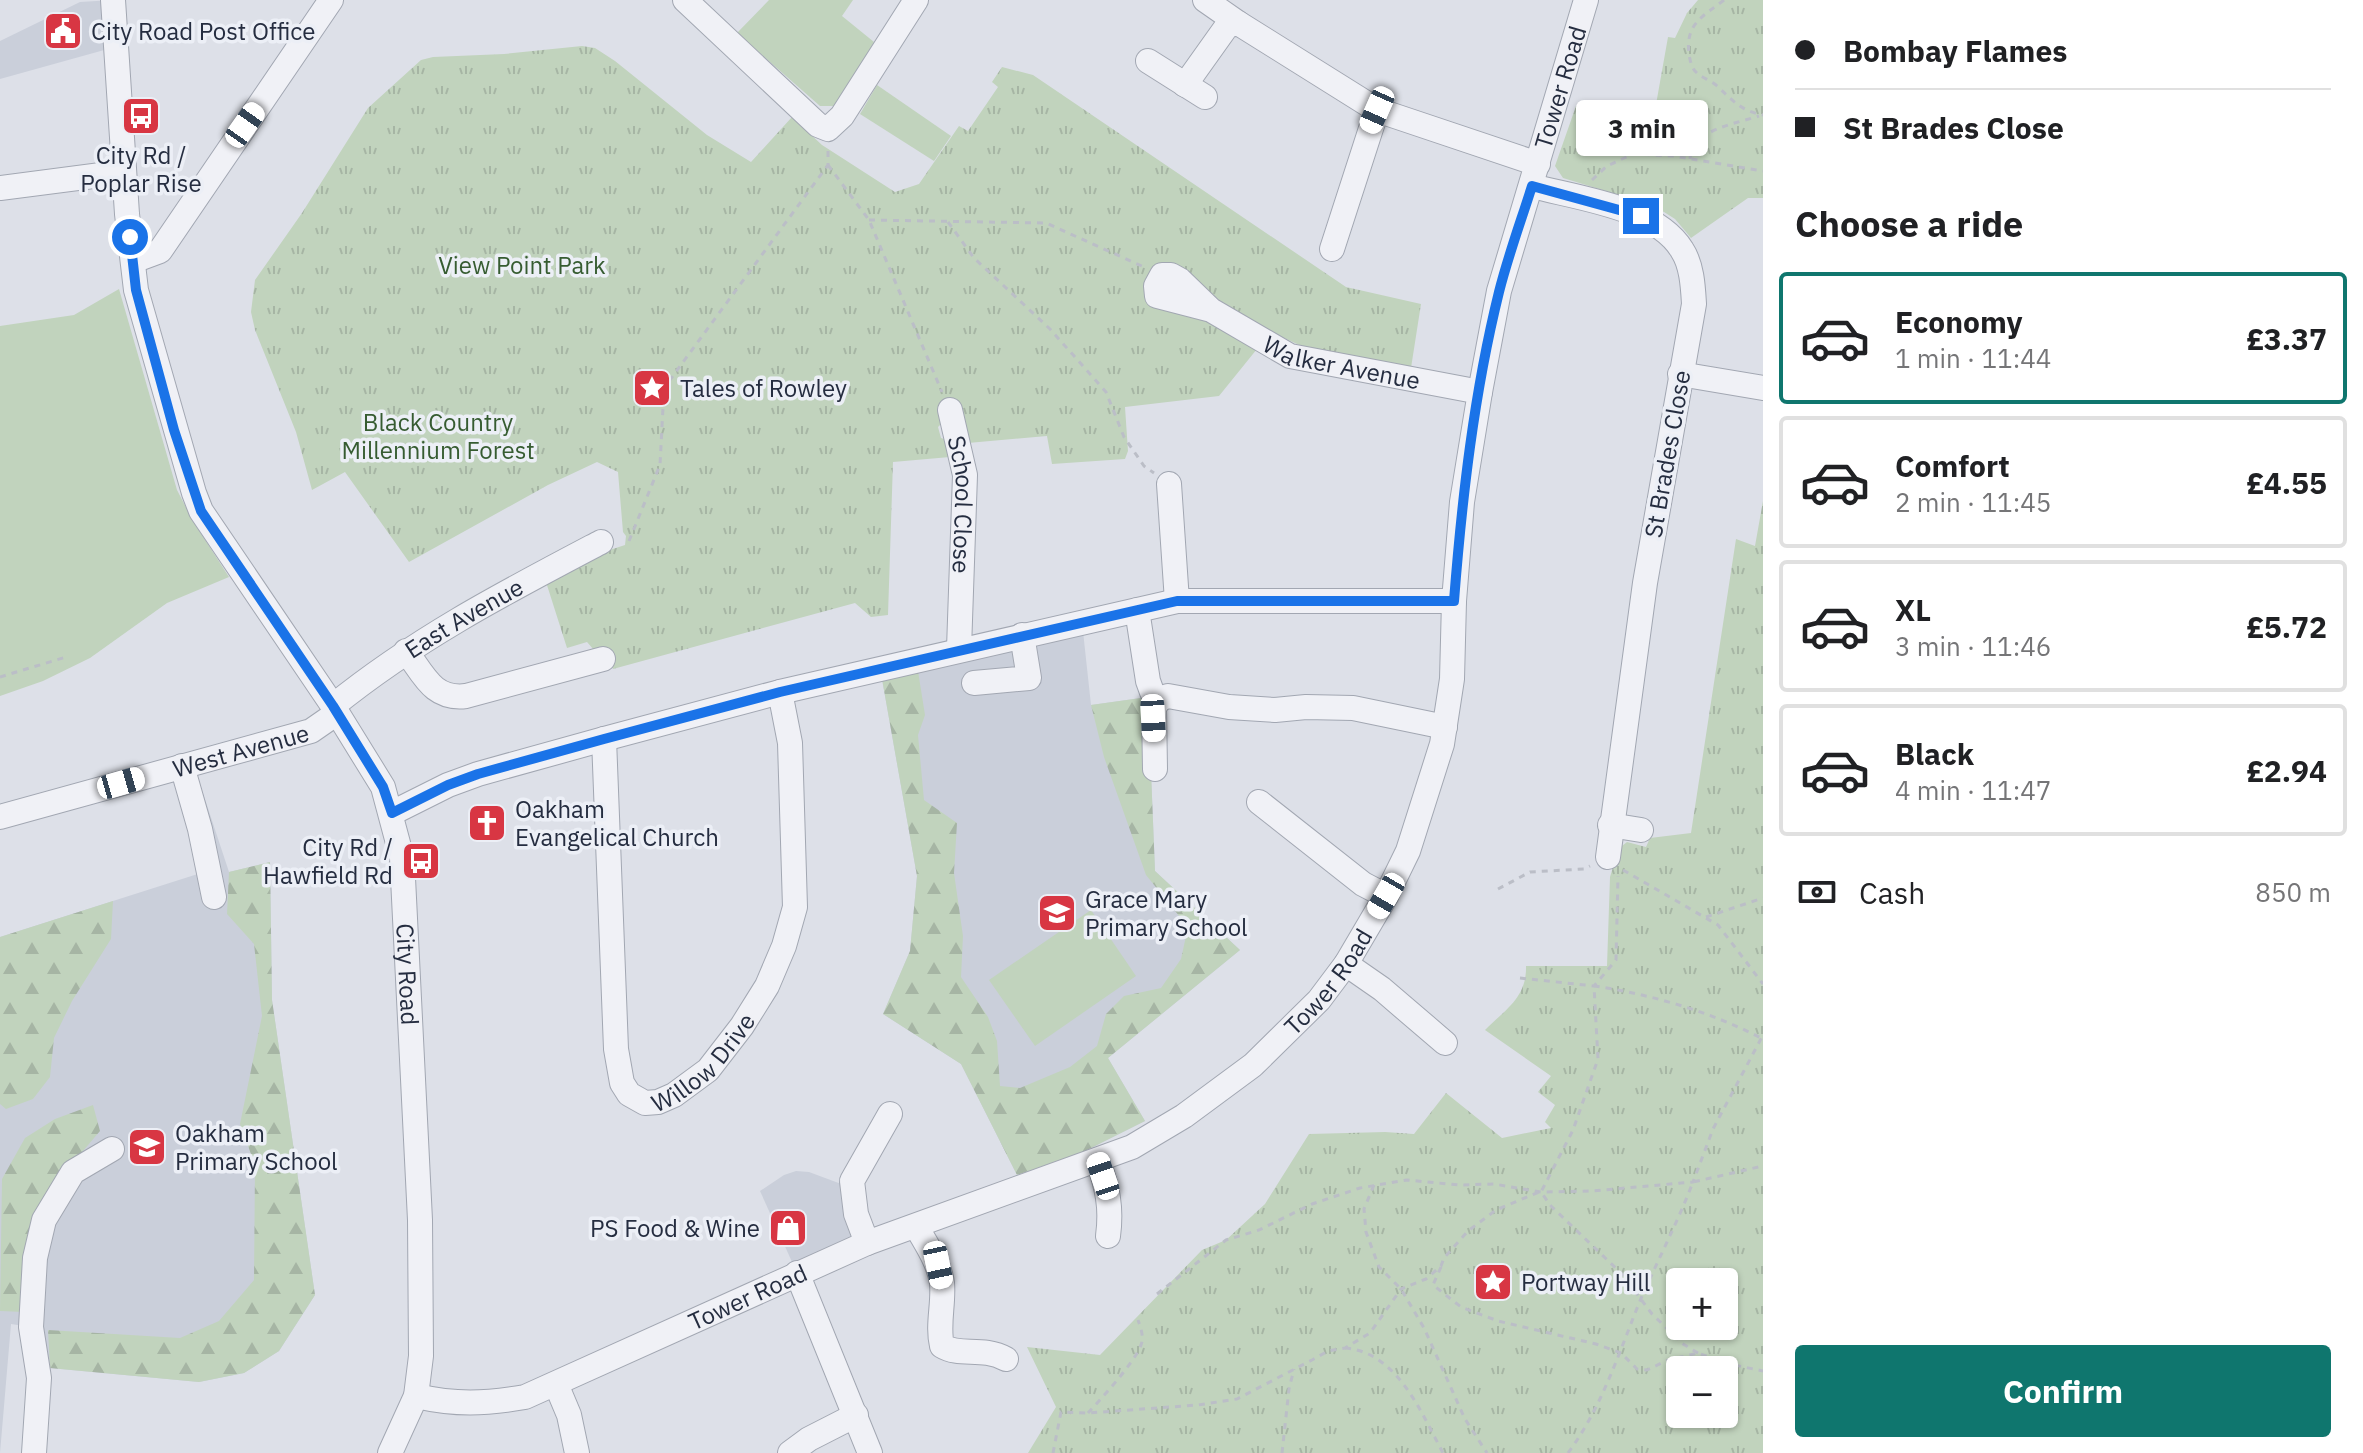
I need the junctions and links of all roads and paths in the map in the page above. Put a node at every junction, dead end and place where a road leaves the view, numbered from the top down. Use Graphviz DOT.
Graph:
graph roads {
  1 [pos="113,0"];
  2 [pos="331,0"];
  3 [pos="685,0"];
  4 [pos="916,0"];
  5 [pos="1205,0"];
  6 [pos="1586,0"];
  7 [pos="1724,0"];
  8 [pos="1238,23"];
  9 [pos="1148,61"];
  10 [pos="1377,110"];
  11 [pos="1763,115"];
  12 [pos="1690,159"];
  13 [pos="1763,171"];
  14 [pos="124,172"];
  15 [pos="1535,175"];
  16 [pos="1586,187"];
  17 [pos="0,188"];
  18 [pos="869,220"];
  19 [pos="948,222"];
  20 [pos="1332,249"];
  21 [pos="133,261"];
  22 [pos="1162,275"];
  23 [pos="1681,368"];
  24 [pos="1763,374"];
  25 [pos="1763,388"];
  26 [pos="1480,392"];
  27 [pos="950,410"];
  28 [pos="1169,484"];
  29 [pos="629,541"];
  30 [pos="601,542"];
  31 [pos="1177,601"];
  32 [pos="1454,601"];
  33 [pos="1137,610"];
  34 [pos="1022,635"];
  35 [pos="959,649"];
  36 [pos="406,651"];
  37 [pos="66,657"];
  38 [pos="587,658"];
  39 [pos="0,677"];
  40 [pos="974,683"];
  41 [pos="780,692"];
  42 [pos="1160,699"];
  43 [pos="335,709"];
  44 [pos="1445,727"];
  45 [pos="604,739"];
  46 [pos="182,766"];
  47 [pos="1155,769"];
  48 [pos="1259,802"];
  49 [pos="392,813"];
  50 [pos="0,817"];
  51 [pos="1610,825"];
  52 [pos="1641,830"];
  53 [pos="1608,857"];
  54 [pos="1498,889"];
  55 [pos="1386,896"];
  56 [pos="214,897"];
  57 [pos="1763,898"];
  58 [pos="1704,918"];
  59 [pos="1346,964"];
  60 [pos="1520,978"];
  61 [pos="1763,984"];
  62 [pos="1594,986"];
  63 [pos="1763,1037"];
  64 [pos="1445,1043"];
  65 [pos="890,1114"];
  66 [pos="112,1149"];
  67 [pos="1098,1160"];
  68 [pos="1763,1166"];
  69 [pos="1693,1182"];
  70 [pos="1374,1185"];
  71 [pos="1541,1192"];
  72 [pos="916,1226"];
  73 [pos="1108,1236"];
  74 [pos="867,1243"];
  75 [pos="1441,1266"];
  76 [pos="797,1273"];
  77 [pos="1401,1289"];
  78 [pos="1157,1294"];
  79 [pos="1641,1299"];
  80 [pos="1138,1320"];
  81 [pos="1345,1348"];
  82 [pos="1621,1353"];
  83 [pos="1698,1353"];
  84 [pos="1006,1359"];
  85 [pos="1294,1369"];
  86 [pos="1763,1371"];
  87 [pos="556,1384"];
  88 [pos="416,1396"];
  89 [pos="1088,1413"];
  90 [pos="856,1415"];
  91 [pos="34,1453"];
  92 [pos="390,1453"];
  93 [pos="577,1453"];
  94 [pos="790,1453"];
  95 [pos="870,1453"];
  96 [pos="1053,1453"];
  97 [pos="1282,1453"];
  98 [pos="1443,1453"];
  99 [pos="1487,1453"];
  100 [pos="1568,1453"];
  1 -- 14 [label="street, City Road"];
  2 -- 21 [label="street"];
  3 -- 4 [label="street"];
  5 -- 8 [label="street, St Brades Close"];
  6 -- 15 [label="street, Tower Road"];
  7 -- 11 [label="path"];
  8 -- 9 [label="street"];
  8 -- 10 [label="street, St Brades Close"];
  10 -- 15 [label="street, St Brades Close"];
  10 -- 20 [label="street"];
  11 -- 12 [label="path"];
  12 -- 13 [label="path"];
  12 -- 16 [label="path"];
  14 -- 17 [label="street"];
  14 -- 21 [label="street, City Road"];
  15 -- 23 [label="street, St Brades Close"];
  15 -- 26 [label="street, Tower Road"];
  18 -- 19 [label="path"];
  18 -- 27 [label="path"];
  18 -- 29 [label="path"];
  19 -- 22 [label="path"];
  19 -- 28 [label="path"];
  21 -- 43 [label="street, City Road"];
  22 -- 26 [label="street, Walker Avenue"];
  23 -- 24 [label="street"];
  23 -- 25 [label="street"];
  23 -- 51 [label="street, St Brades Close"];
  26 -- 32 [label="street, Tower Road"];
  27 -- 35 [label="street, School Close"];
  28 -- 31 [label="street"];
  30 -- 36 [label="street, East Avenue"];
  31 -- 32 [label="street"];
  31 -- 33 [label="street"];
  32 -- 44 [label="street, Tower Road"];
  33 -- 34 [label="street"];
  33 -- 42 [label="street"];
  34 -- 35 [label="street"];
  34 -- 40 [label="street"];
  35 -- 41 [label="street"];
  36 -- 38 [label="street"];
  36 -- 43 [label="street, East Avenue"];
  37 -- 39 [label="path"];
  41 -- 45 [label="street"];
  41 -- 45 [label="street, Willow Drive"];
  42 -- 44 [label="street"];
  42 -- 47 [label="street"];
  43 -- 46 [label="street, West Avenue"];
  43 -- 49 [label="street, City Road"];
  44 -- 55 [label="street, Tower Road"];
  45 -- 49 [label="street"];
  46 -- 50 [label="street, West Avenue"];
  46 -- 56 [label="street"];
  48 -- 55 [label="street"];
  49 -- 88 [label="street, City Road"];
  51 -- 52 [label="street"];
  51 -- 53 [label="street, St Brades Close"];
  53 -- 54 [label="path"];
  55 -- 59 [label="street, Tower Road"];
  57 -- 58 [label="path"];
  58 -- 61 [label="path"];
  58 -- 62 [label="path"];
  59 -- 64 [label="street"];
  59 -- 67 [label="street, Tower Road"];
  60 -- 62 [label="path"];
  62 -- 63 [label="path"];
  62 -- 71 [label="path"];
  63 -- 69 [label="path"];
  65 -- 74 [label="street"];
  66 -- 91 [label="street"];
  67 -- 72 [label="street, Tower Road"];
  67 -- 73 [label="street"];
  68 -- 69 [label="path"];
  69 -- 71 [label="path"];
  69 -- 79 [label="path"];
  70 -- 71 [label="path"];
  70 -- 77 [label="path"];
  70 -- 78 [label="path"];
  71 -- 75 [label="path"];
  71 -- 79 [label="path"];
  72 -- 74 [label="street, Tower Road"];
  72 -- 84 [label="street"];
  74 -- 76 [label="street, Tower Road"];
  75 -- 77 [label="path"];
  75 -- 82 [label="path"];
  76 -- 87 [label="street, Tower Road"];
  76 -- 90 [label="street"];
  77 -- 81 [label="path"];
  77 -- 99 [label="path"];
  79 -- 82 [label="path"];
  79 -- 83 [label="path"];
  80 -- 89 [label="path"];
  81 -- 85 [label="path"];
  81 -- 98 [label="path"];
  82 -- 83 [label="path"];
  82 -- 100 [label="path"];
  83 -- 86 [label="path"];
  85 -- 89 [label="path"];
  85 -- 97 [label="path"];
  87 -- 88 [label="street, Tower Road"];
  87 -- 93 [label="street"];
  88 -- 92 [label="street, City Road"];
  89 -- 96 [label="path"];
  90 -- 94 [label="street"];
  90 -- 95 [label="street"];
}
